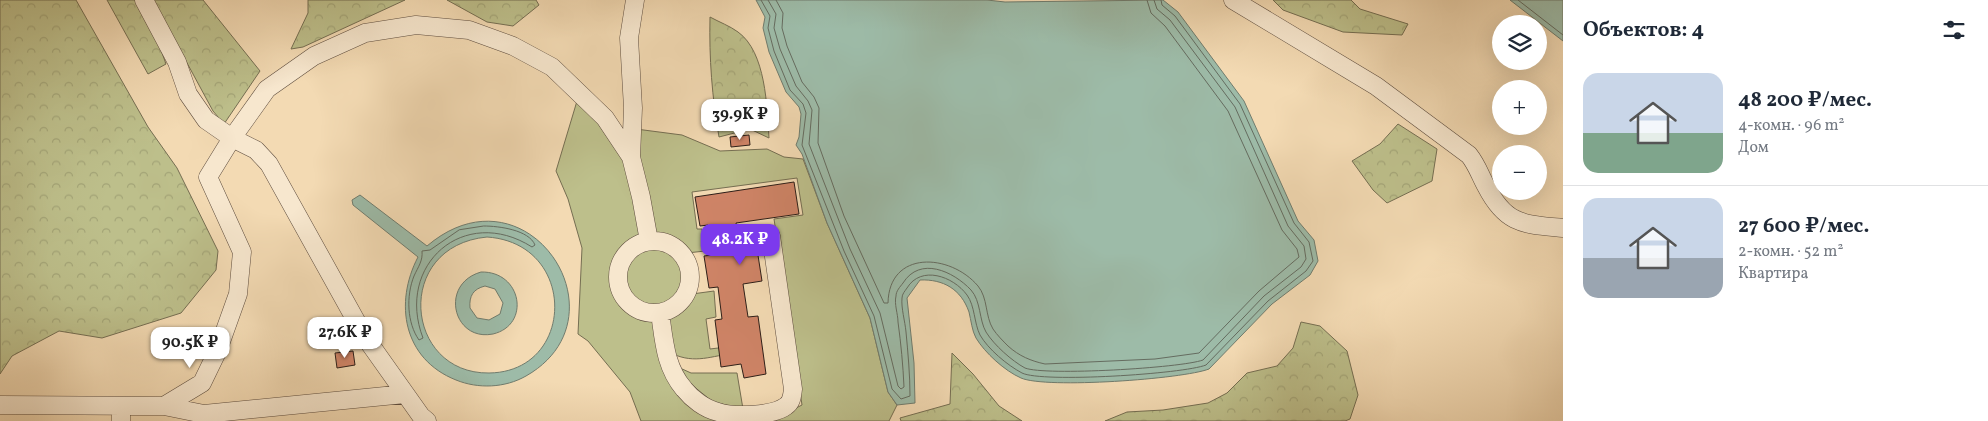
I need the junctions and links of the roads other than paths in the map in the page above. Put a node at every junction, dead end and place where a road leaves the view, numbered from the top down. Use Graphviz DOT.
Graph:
graph roads {
  1 [pos="144,0"];
  2 [pos="635,0"];
  3 [pos="1233,0"];
  4 [pos="232,138"];
  5 [pos="630,157"];
  6 [pos="1563,228"];
  7 [pos="771,236"];
  8 [pos="649,241"];
  9 [pos="660,313"];
  10 [pos="406,394"];
  11 [pos="0,405"];
  12 [pos="164,406"];
  13 [pos="121,413"];
  14 [pos="427,421"];
  1 -- 4 [label="street"];
  2 -- 5 [label="street"];
  3 -- 6 [label="street"];
  4 -- 5 [label="street"];
  4 -- 10 [label="street"];
  4 -- 12 [label="street"];
  5 -- 8 [label="street"];
  7 -- 9 [label="street"];
  8 -- 9 [label="street"];
  8 -- 9 [label="street"];
  10 -- 12 [label="street"];
  10 -- 14 [label="street"];
  11 -- 13 [label="street"];
  12 -- 13 [label="street"];
}
